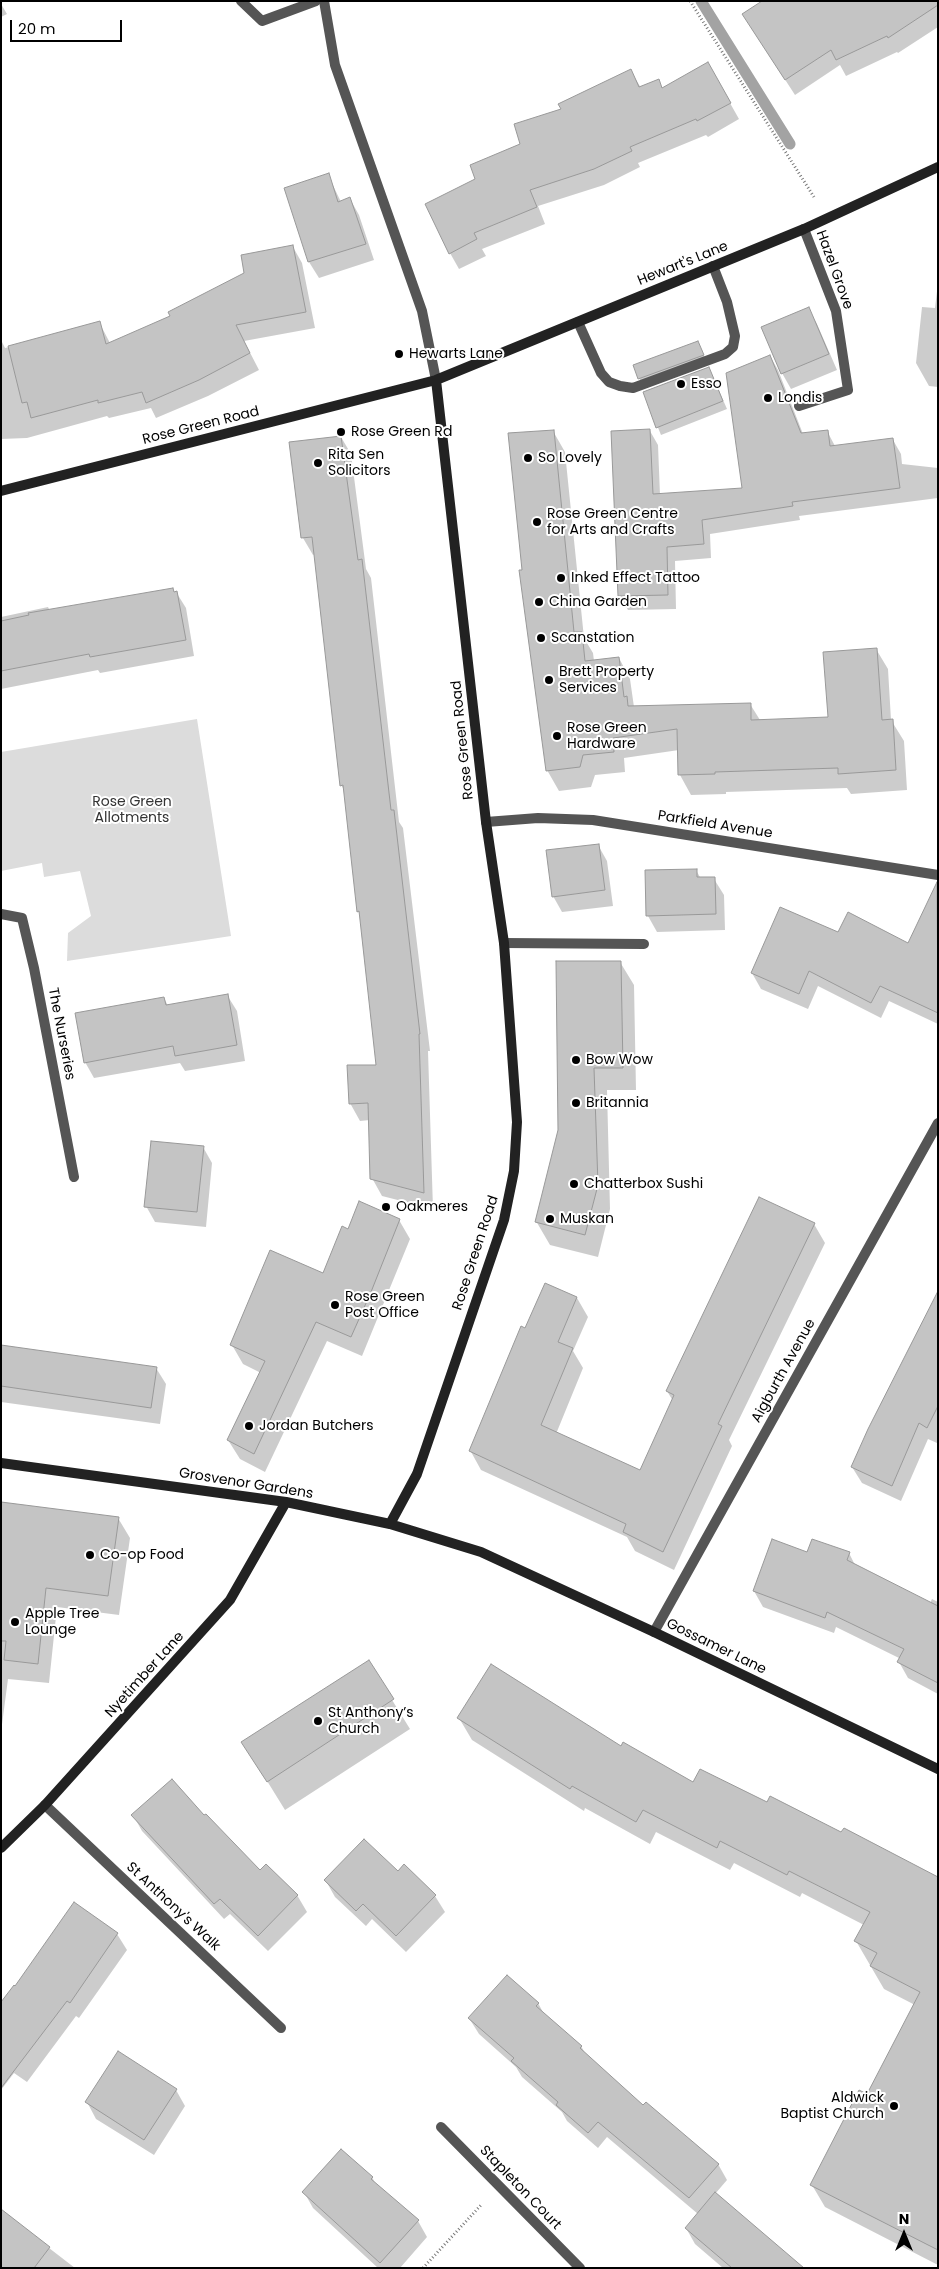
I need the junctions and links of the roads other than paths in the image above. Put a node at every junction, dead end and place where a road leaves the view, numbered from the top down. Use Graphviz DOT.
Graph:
graph roads {
  1 [pos="241,1"];
  2 [pos="316,1"];
  3 [pos="324,1"];
  4 [pos="938,167"];
  5 [pos="804,229"];
  6 [pos="713,266"];
  7 [pos="578,322"];
  8 [pos="436,380"];
  9 [pos="799,406"];
  10 [pos="1,491"];
  11 [pos="486,822"];
  12 [pos="938,875"];
  13 [pos="1,914"];
  14 [pos="504,944"];
  15 [pos="644,944"];
  16 [pos="938,1123"];
  17 [pos="74,1177"];
  18 [pos="1,1464"];
  19 [pos="286,1502"];
  20 [pos="390,1524"];
  21 [pos="481,1552"];
  22 [pos="654,1632"];
  23 [pos="938,1769"];
  24 [pos="45,1805"];
  25 [pos="1,1848"];
  26 [pos="281,2028"];
  27 [pos="442,2127"];
  28 [pos="580,2268"];
  1 -- 2 [label="street"];
  3 -- 8 [label="street"];
  4 -- 5 [label="street, Hewart's Lane"];
  5 -- 6 [label="street, Hewart's Lane"];
  5 -- 9 [label="street, Hazel Grove"];
  6 -- 7 [label="street, Hewart's Lane"];
  6 -- 7 [label="street"];
  7 -- 8 [label="street, Hewart's Lane"];
  8 -- 10 [label="street, Rose Green Road"];
  8 -- 11 [label="street, Rose Green Road"];
  11 -- 12 [label="street, Parkfield Avenue"];
  11 -- 14 [label="street, Rose Green Road"];
  13 -- 17 [label="street, The Nurseries"];
  14 -- 15 [label="street"];
  14 -- 20 [label="street, Rose Green Road"];
  16 -- 22 [label="street, Aigburth Avenue"];
  18 -- 19 [label="street, Grosvenor Gardens"];
  19 -- 20 [label="street, Grosvenor Gardens"];
  19 -- 24 [label="street, Nyetimber Lane"];
  20 -- 21 [label="street, Grosvenor Gardens"];
  21 -- 22 [label="street, Gossamer Lane"];
  22 -- 23 [label="street, Gossamer Lane"];
  24 -- 25 [label="street, Nyetimber Lane"];
  24 -- 26 [label="street, St Anthony's Walk"];
  27 -- 28 [label="street, Stapleton Court"];
}
